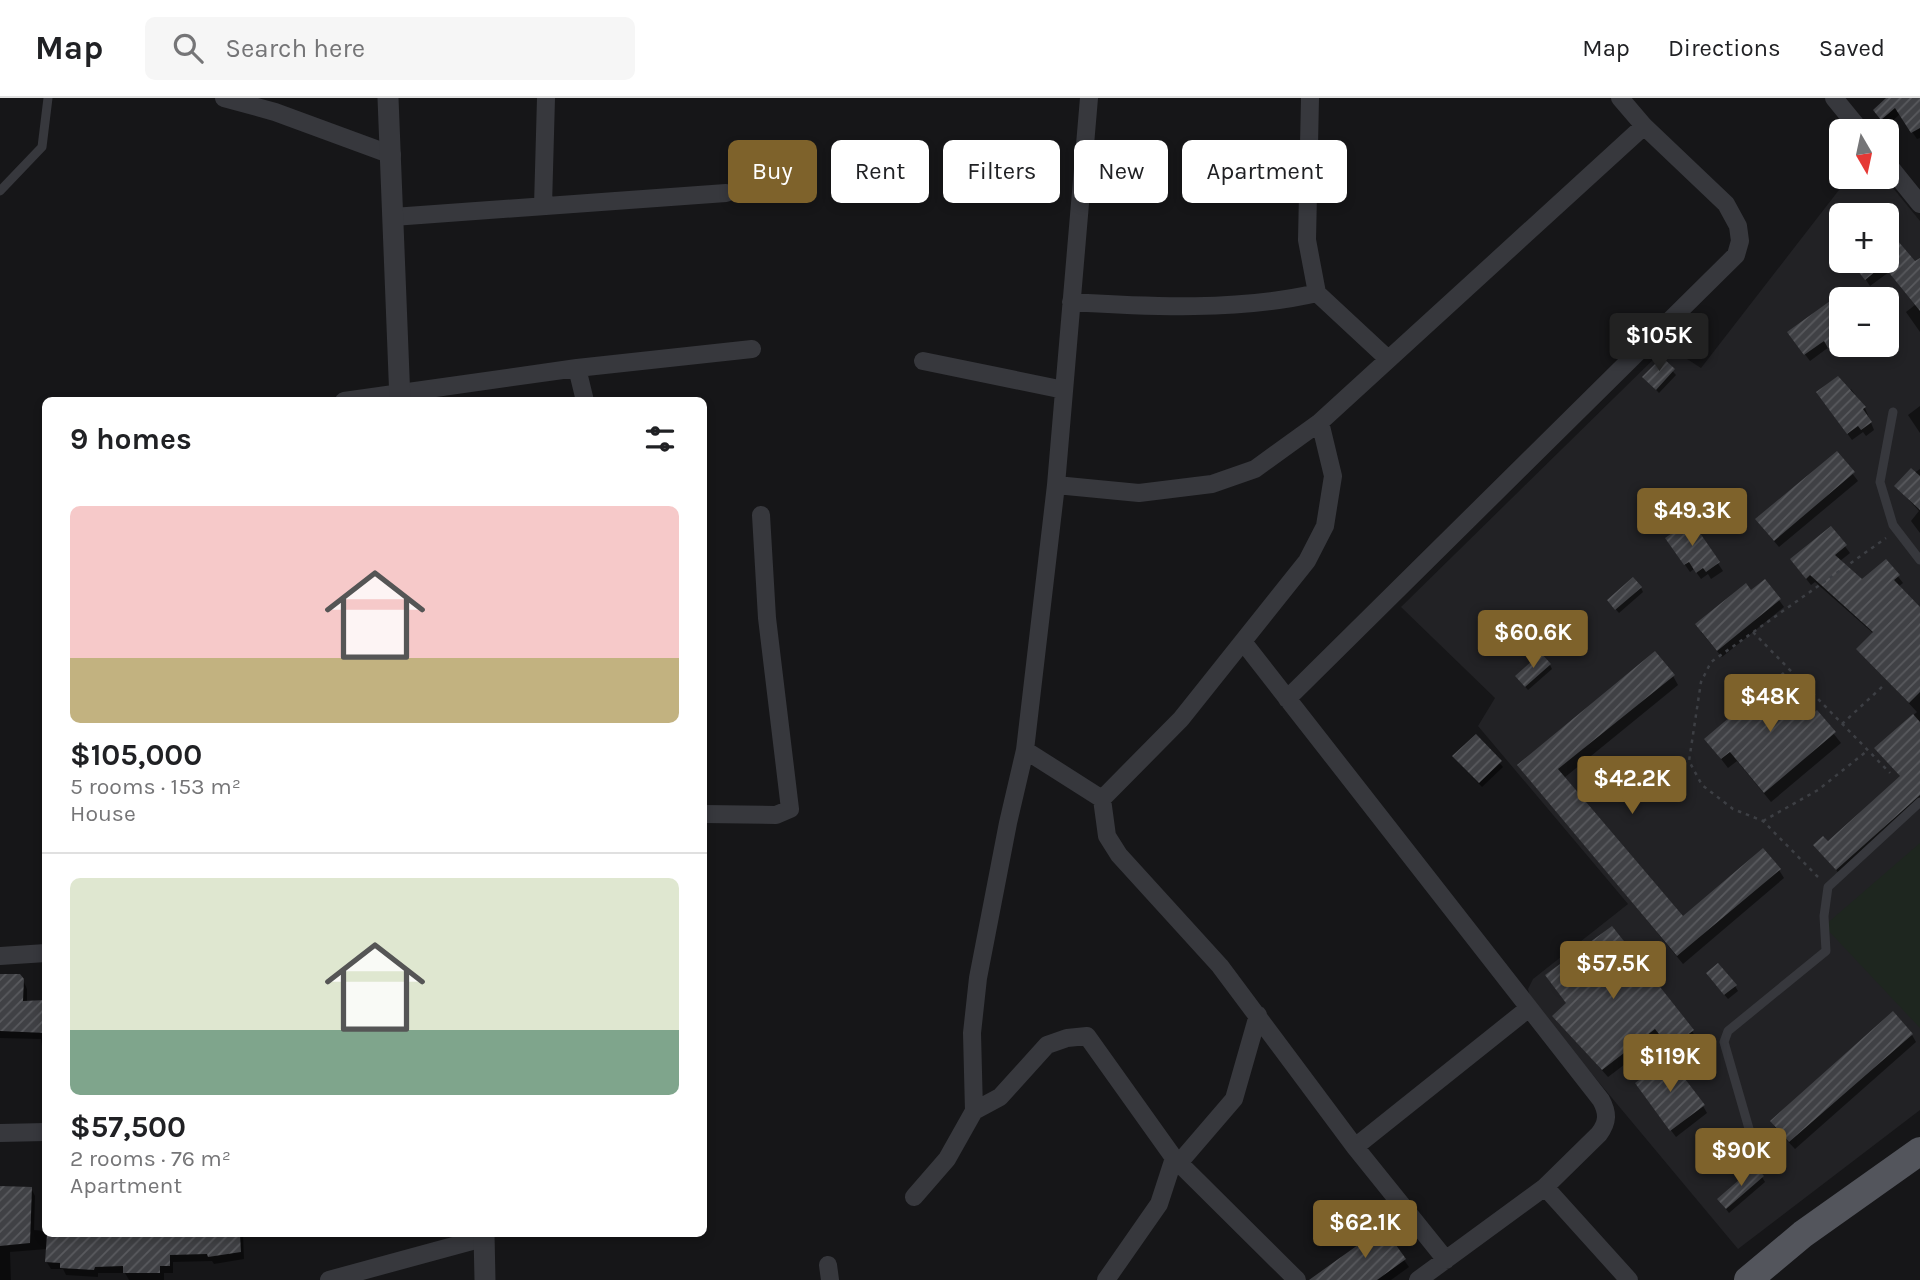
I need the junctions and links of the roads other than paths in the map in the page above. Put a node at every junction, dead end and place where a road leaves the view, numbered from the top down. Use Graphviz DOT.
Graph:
graph roads {
  1 [pos="48,98"];
  2 [pos="225,98"];
  3 [pos="388,98"];
  4 [pos="546,98"];
  5 [pos="1089,98"];
  6 [pos="1310,98"];
  7 [pos="1620,98"];
  8 [pos="1834,98"];
  9 [pos="272,105"];
  10 [pos="1851,119"];
  11 [pos="1644,126"];
  12 [pos="392,155"];
  13 [pos="1899,178"];
  14 [pos="0,191"];
  15 [pos="726,193"];
  16 [pos="1920,204"];
  17 [pos="543,206"];
  18 [pos="393,217"];
  19 [pos="1317,293"];
  20 [pos="1072,302"];
  21 [pos="752,349"];
  22 [pos="1388,359"];
  23 [pos="923,361"];
  24 [pos="577,368"];
  25 [pos="1064,390"];
  26 [pos="400,397"];
  27 [pos="584,397"];
  28 [pos="1893,412"];
  29 [pos="1320,422"];
  30 [pos="1056,485"];
  31 [pos="761,515"];
  32 [pos="1920,559"];
  33 [pos="1244,643"];
  34 [pos="1287,699"];
  35 [pos="1026,750"];
  36 [pos="1102,799"];
  37 [pos="1920,802"];
  38 [pos="707,814"];
  39 [pos="42,953"];
  40 [pos="0,956"];
  41 [pos="1529,1008"];
  42 [pos="1258,1015"];
  43 [pos="974,1111"];
  44 [pos="42,1132"];
  45 [pos="0,1133"];
  46 [pos="1752,1139"];
  47 [pos="1355,1147"];
  48 [pos="1920,1151"];
  49 [pos="1177,1160"];
  50 [pos="1545,1188"];
  51 [pos="914,1197"];
  52 [pos="480,1237"];
  53 [pos="484,1237"];
  54 [pos="1446,1260"];
  55 [pos="329,1280"];
  56 [pos="485,1280"];
  57 [pos="1106,1280"];
  58 [pos="1297,1280"];
  59 [pos="1418,1280"];
  60 [pos="1629,1280"];
  61 [pos="1748,1280"];
  1 -- 14 [label="lane"];
  2 -- 9 [label="street"];
  3 -- 12 [label="street"];
  4 -- 17 [label="street"];
  5 -- 20 [label="street"];
  6 -- 19 [label="street"];
  7 -- 11 [label="street"];
  8 -- 10 [label="street"];
  9 -- 12 [label="street"];
  11 -- 22 [label="street"];
  11 -- 34 [label="street"];
  12 -- 18 [label="street"];
  13 -- 16 [label="street"];
  15 -- 17 [label="street"];
  17 -- 18 [label="street"];
  18 -- 26 [label="street"];
  19 -- 20 [label="street"];
  19 -- 22 [label="street"];
  20 -- 25 [label="street"];
  21 -- 24 [label="street"];
  22 -- 29 [label="street"];
  23 -- 25 [label="street"];
  24 -- 26 [label="street"];
  24 -- 27 [label="street"];
  25 -- 30 [label="street"];
  28 -- 32 [label="lane"];
  29 -- 30 [label="street"];
  29 -- 33 [label="street"];
  30 -- 35 [label="street"];
  31 -- 38 [label="street"];
  33 -- 34 [label="street"];
  33 -- 36 [label="street"];
  34 -- 41 [label="street"];
  35 -- 36 [label="street"];
  35 -- 43 [label="street"];
  36 -- 42 [label="street"];
  37 -- 46 [label="lane"];
  39 -- 40 [label="street"];
  41 -- 47 [label="street"];
  41 -- 50 [label="street"];
  42 -- 47 [label="street"];
  42 -- 49 [label="street"];
  43 -- 49 [label="street"];
  43 -- 51 [label="street"];
  44 -- 45 [label="street"];
  47 -- 54 [label="street"];
  48 -- 61 [label="main road"];
  49 -- 57 [label="street"];
  49 -- 58 [label="street"];
  50 -- 54 [label="street"];
  50 -- 60 [label="street"];
  52 -- 55 [label="street"];
  53 -- 56 [label="street"];
  54 -- 59 [label="street"];
}
